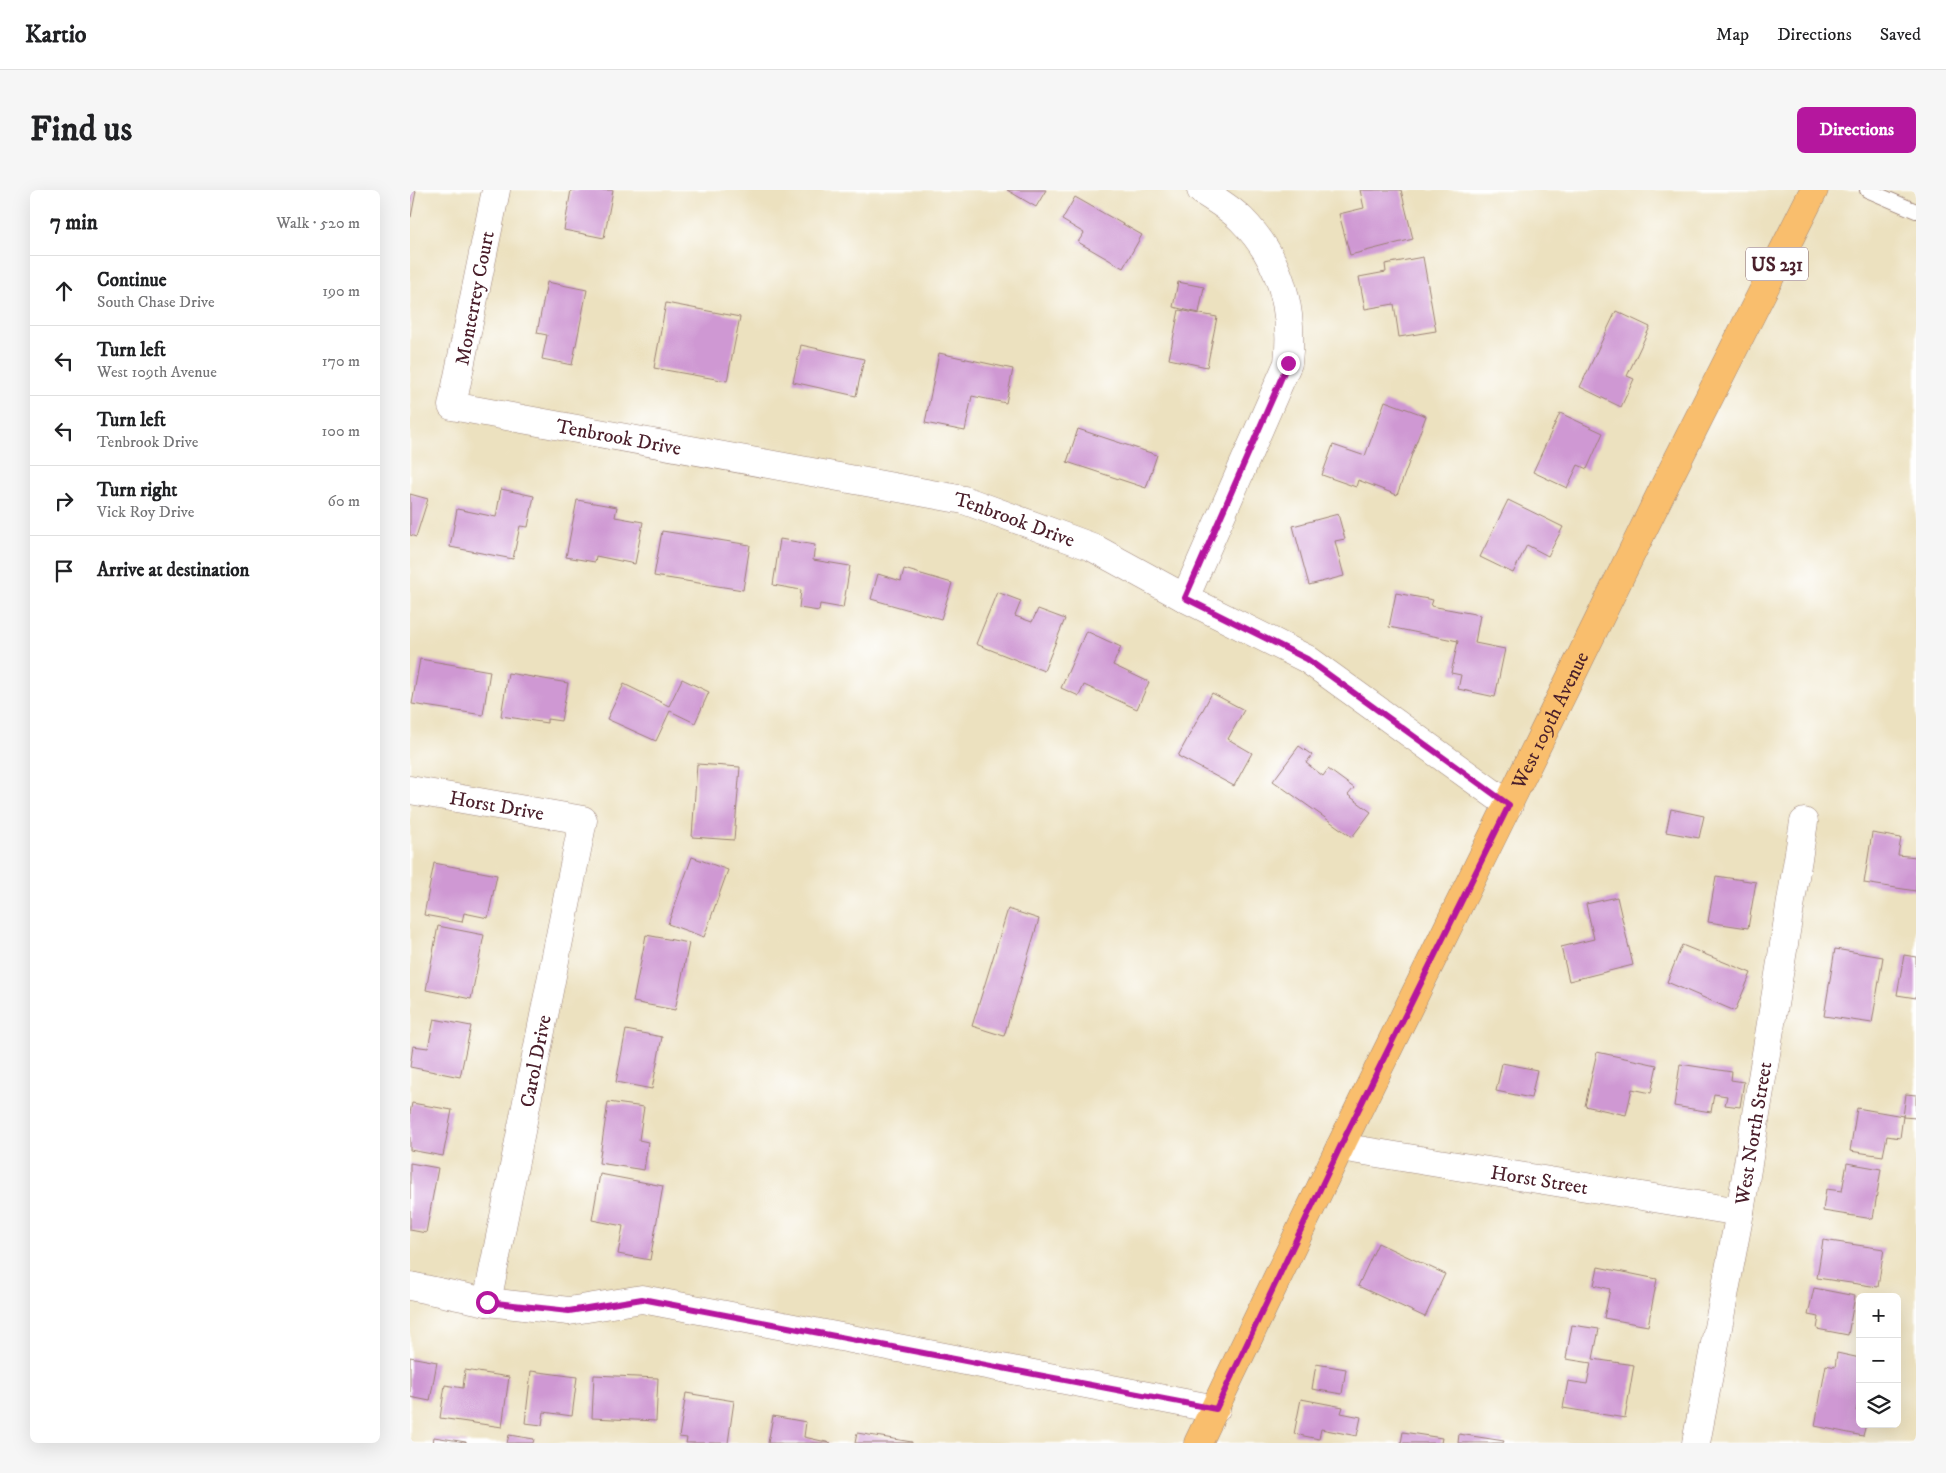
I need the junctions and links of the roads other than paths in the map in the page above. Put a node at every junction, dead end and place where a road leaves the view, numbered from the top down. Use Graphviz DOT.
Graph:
graph roads {
  1 [pos="496,190"];
  2 [pos="1201,190"];
  3 [pos="1814,190"];
  4 [pos="1867,190"];
  5 [pos="1916,211"];
  6 [pos="452,406"];
  7 [pos="1185,598"];
  8 [pos="410,790"];
  9 [pos="1509,805"];
  10 [pos="583,820"];
  11 [pos="1804,822"];
  12 [pos="1340,1147"];
  13 [pos="1740,1212"];
  14 [pos="410,1286"];
  15 [pos="487,1302"];
  16 [pos="1216,1409"];
  17 [pos="1198,1443"];
  18 [pos="1696,1443"];
  1 -- 6 [label="street, Monterrey Court"];
  2 -- 7 [label="street"];
  3 -- 9 [label="main road, West 109th Avenue / US 231"];
  4 -- 5 [label="lane"];
  6 -- 7 [label="street, Tenbrook Drive"];
  7 -- 9 [label="street, Tenbrook Drive"];
  8 -- 10 [label="street, Horst Drive"];
  9 -- 12 [label="main road, West 109th Avenue / US 231"];
  10 -- 15 [label="street, Carol Drive"];
  11 -- 13 [label="street, West North Street"];
  12 -- 13 [label="street, Horst Street"];
  12 -- 16 [label="main road, West 109th Avenue / US 231"];
  13 -- 18 [label="street, West North Street"];
  14 -- 15 [label="street"];
  15 -- 16 [label="street"];
  16 -- 17 [label="main road, West 109th Avenue / US 231"];
}
